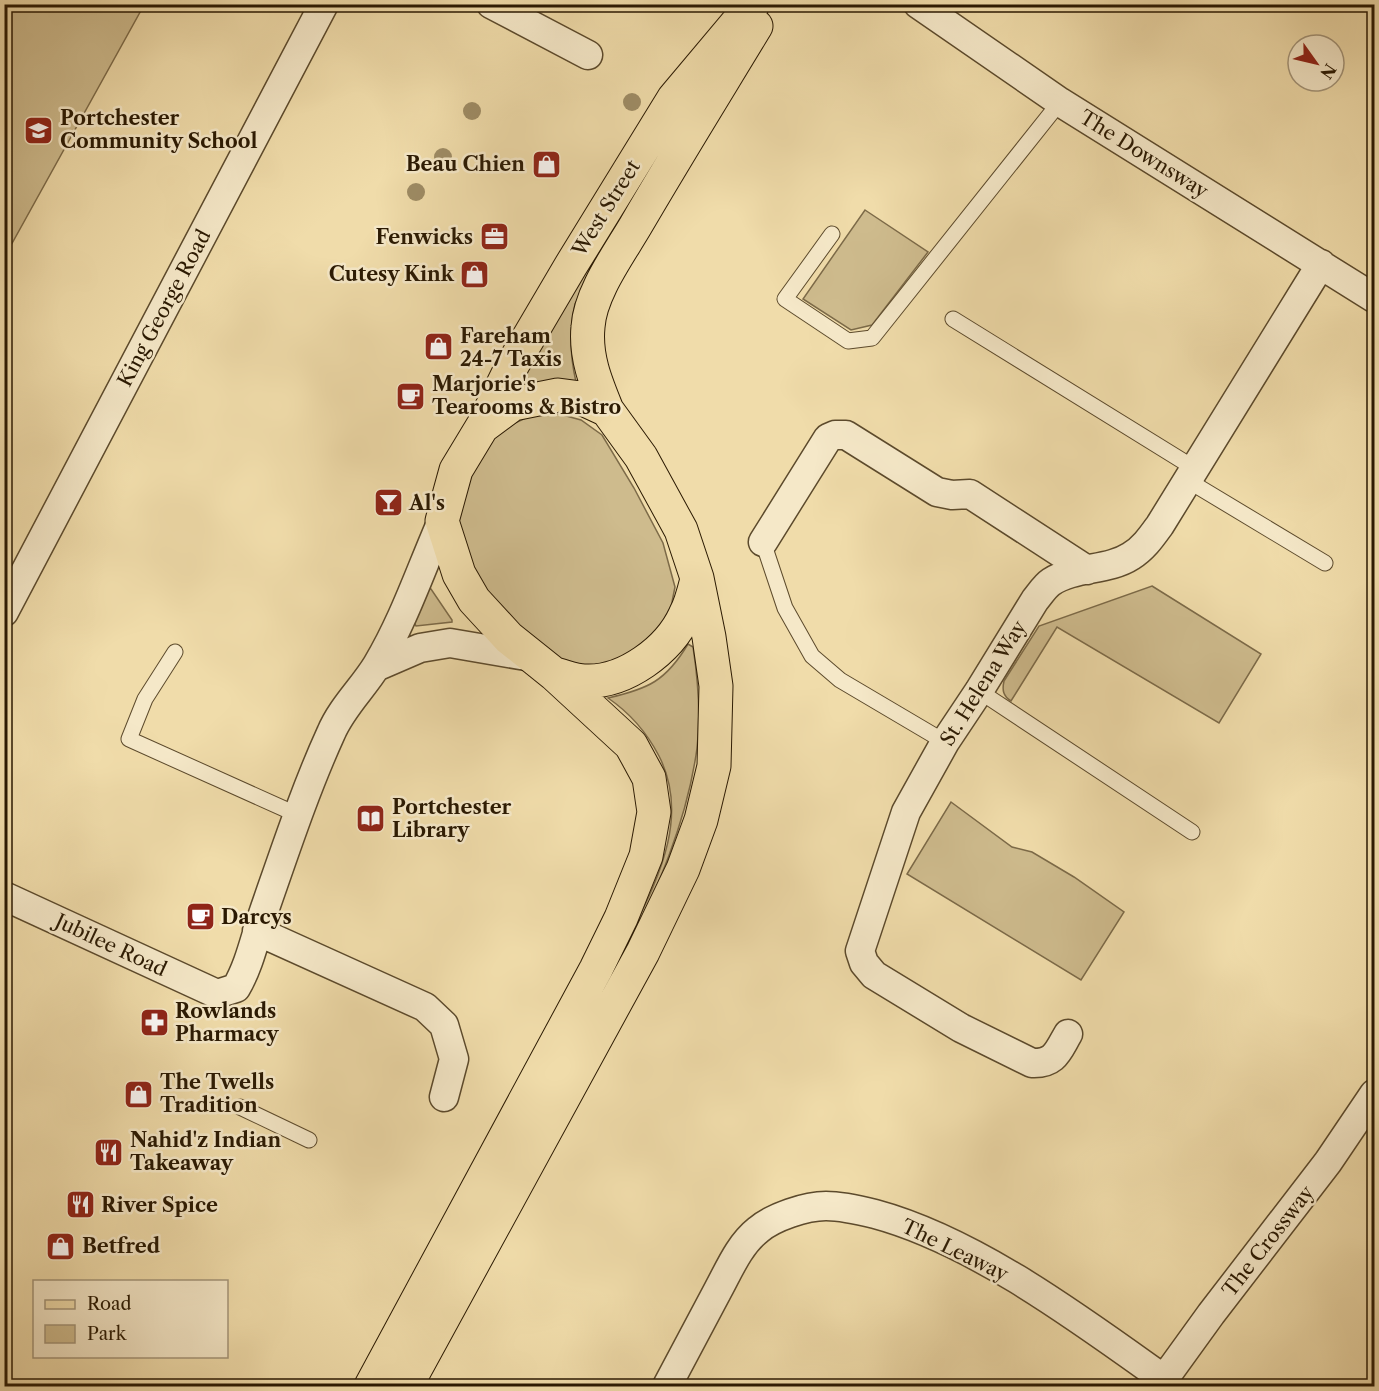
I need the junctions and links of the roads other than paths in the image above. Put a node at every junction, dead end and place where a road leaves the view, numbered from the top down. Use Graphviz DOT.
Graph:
graph roads {
  1 [pos="324,4"];
  2 [pos="491,4"];
  3 [pos="753,4"];
  4 [pos="770,4"];
  5 [pos="918,4"];
  6 [pos="588,55"];
  7 [pos="1060,102"];
  8 [pos="832,234"];
  9 [pos="1322,264"];
  10 [pos="1374,298"];
  11 [pos="953,319"];
  12 [pos="607,410"];
  13 [pos="482,427"];
  14 [pos="1191,474"];
  15 [pos="442,521"];
  16 [pos="763,542"];
  17 [pos="1325,563"];
  18 [pos="1087,570"];
  19 [pos="697,578"];
  20 [pos="4,612"];
  21 [pos="175,652"];
  22 [pos="543,666"];
  23 [pos="376,667"];
  24 [pos="979,692"];
  25 [pos="945,742"];
  26 [pos="298,815"];
  27 [pos="1192,832"];
  28 [pos="4,896"];
  29 [pos="257,931"];
  30 [pos="1068,1034"];
  31 [pos="1374,1094"];
  32 [pos="444,1097"];
  33 [pos="240,1107"];
  34 [pos="309,1140"];
  35 [pos="1162,1383"];
  36 [pos="371,1386"];
  37 [pos="406,1386"];
  38 [pos="667,1386"];
  1 -- 20 [label="street, King George Road"];
  2 -- 6 [label="street"];
  3 -- 13 [label="main road, West Street"];
  4 -- 12 [label="main road, West Street"];
  5 -- 7 [label="street, The Downsway"];
  7 -- 8 [label="lane"];
  7 -- 9 [label="street, The Downsway"];
  9 -- 10 [label="street, The Downsway"];
  9 -- 14 [label="street, St. Helena Way"];
  11 -- 14 [label="lane"];
  12 -- 13 [label="main road"];
  12 -- 19 [label="main road, West Street"];
  13 -- 15 [label="main road, West Street"];
  14 -- 17 [label="lane"];
  14 -- 18 [label="street, St. Helena Way"];
  15 -- 22 [label="main road"];
  15 -- 23 [label="street"];
  16 -- 18 [label="street"];
  16 -- 25 [label="lane"];
  18 -- 24 [label="street, St. Helena Way"];
  19 -- 22 [label="main road"];
  19 -- 37 [label="main road, West Street"];
  21 -- 26 [label="lane"];
  22 -- 23 [label="street"];
  22 -- 36 [label="main road"];
  23 -- 26 [label="street"];
  24 -- 25 [label="street, St. Helena Way"];
  24 -- 27 [label="lane"];
  25 -- 30 [label="street, St. Helena Way"];
  26 -- 29 [label="street"];
  28 -- 29 [label="street, Jubilee Road"];
  29 -- 32 [label="street"];
  31 -- 35 [label="street, The Crossway"];
  33 -- 34 [label="lane"];
  35 -- 38 [label="street, The Leaway"];
}
